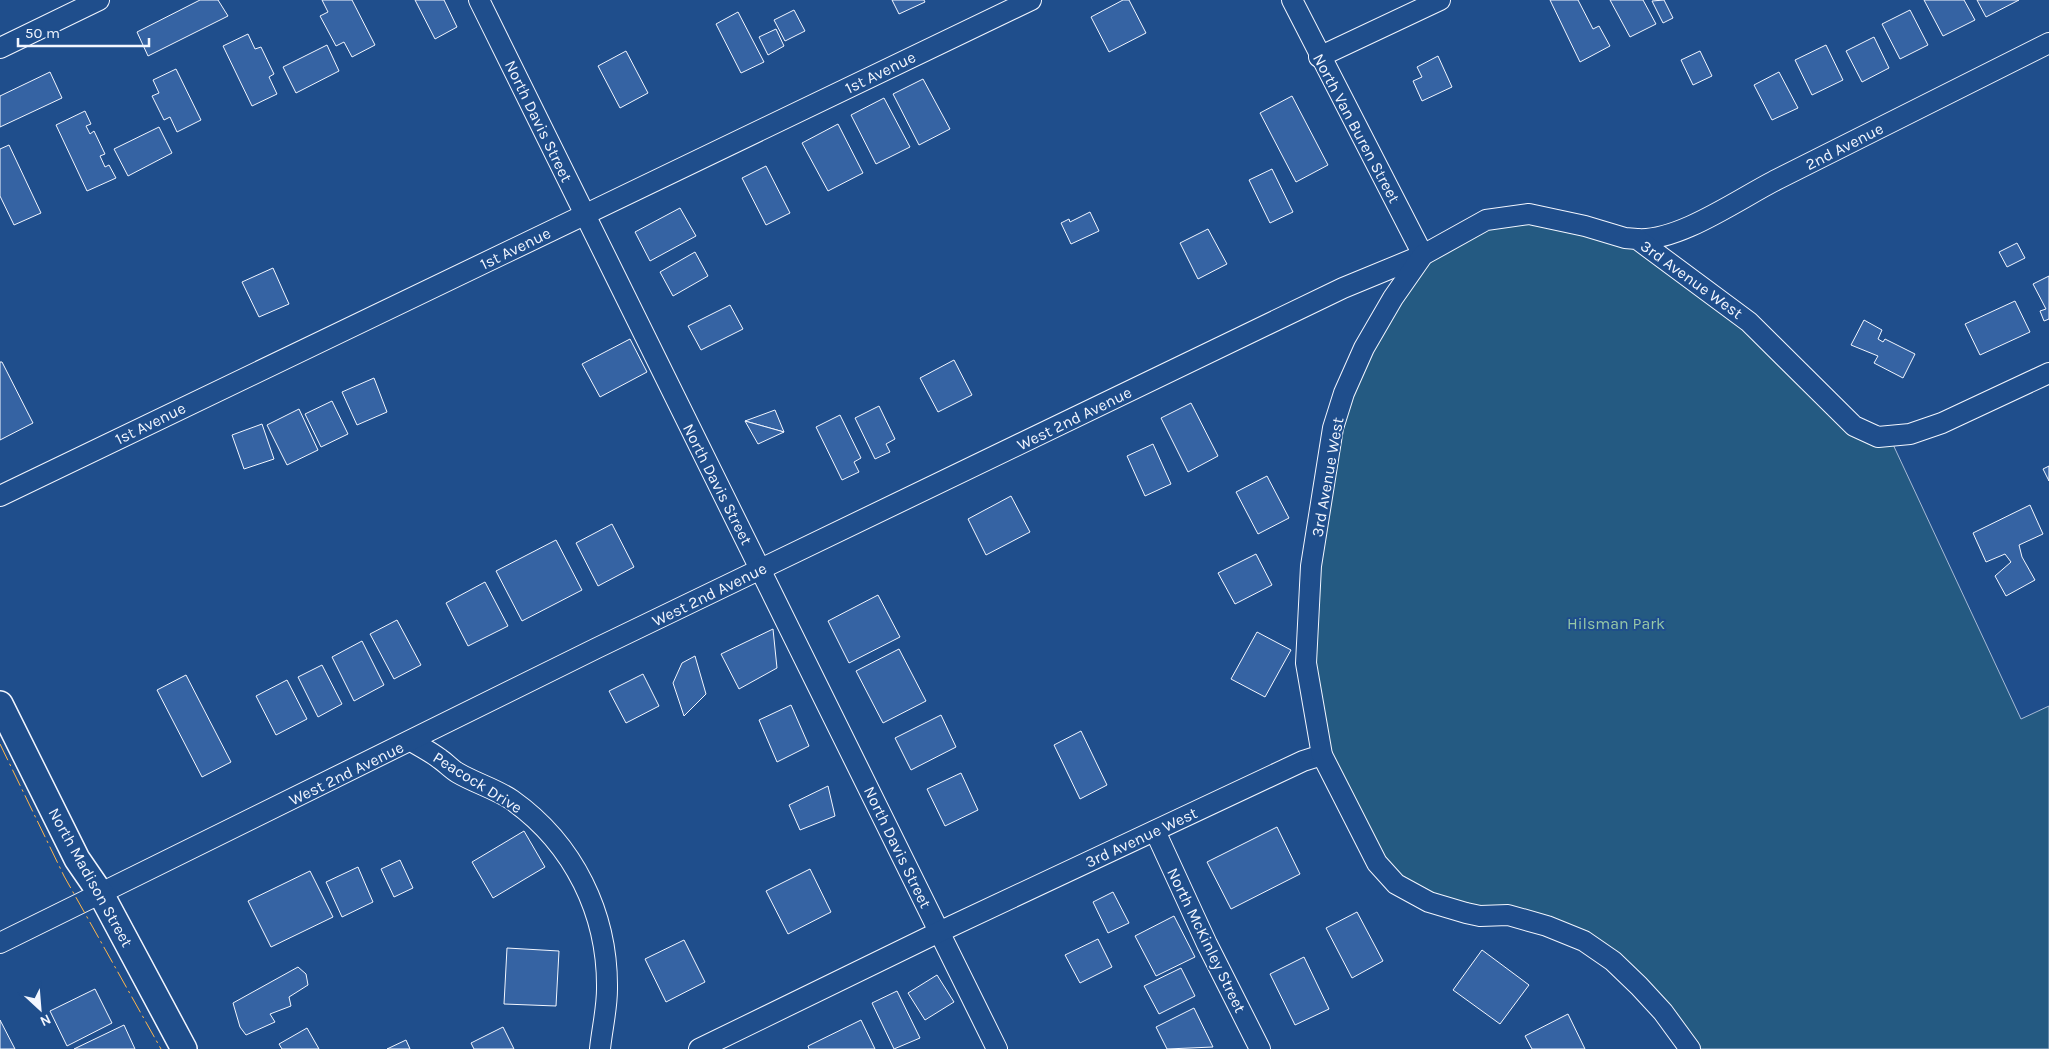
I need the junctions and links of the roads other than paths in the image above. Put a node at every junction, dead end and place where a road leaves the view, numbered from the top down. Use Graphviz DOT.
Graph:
graph roads {
  1 [pos="99,0"];
  2 [pos="479,0"];
  3 [pos="1031,0"];
  4 [pos="1292,0"];
  5 [pos="1440,0"];
  6 [pos="2049,43"];
  7 [pos="0,48"];
  8 [pos="1320,57"];
  9 [pos="585,214"];
  10 [pos="1637,239"];
  11 [pos="1423,255"];
  12 [pos="2049,373"];
  13 [pos="0,496"];
  14 [pos="761,569"];
  15 [pos="0,704"];
  16 [pos="411,741"];
  17 [pos="1322,755"];
  18 [pos="1156,830"];
  19 [pos="101,894"];
  20 [pos="939,932"];
  21 [pos="0,943"];
  22 [pos="184,1049"];
  23 [pos="600,1049"];
  24 [pos="699,1049"];
  25 [pos="997,1049"];
  26 [pos="1260,1049"];
  27 [pos="1689,1049"];
  1 -- 7 [label="street"];
  2 -- 9 [label="street, North Davis Street"];
  3 -- 9 [label="street, 1st Avenue"];
  4 -- 8 [label="street, North Van Buren Street"];
  5 -- 8 [label="street"];
  6 -- 10 [label="street, 2nd Avenue"];
  8 -- 11 [label="street, North Van Buren Street"];
  9 -- 13 [label="street, 1st Avenue"];
  9 -- 14 [label="street, North Davis Street"];
  10 -- 11 [label="street, 3rd Avenue West"];
  10 -- 12 [label="street, 3rd Avenue West"];
  11 -- 14 [label="street, West 2nd Avenue"];
  11 -- 17 [label="street, 3rd Avenue West"];
  14 -- 16 [label="street, West 2nd Avenue"];
  14 -- 20 [label="street, North Davis Street"];
  15 -- 19 [label="main road, North Madison Street"];
  16 -- 19 [label="street, West 2nd Avenue"];
  16 -- 23 [label="street, Peacock Drive"];
  17 -- 18 [label="street, 3rd Avenue West"];
  17 -- 27 [label="street"];
  18 -- 20 [label="street, 3rd Avenue West"];
  18 -- 26 [label="street, North McKinley Street"];
  19 -- 21 [label="street, West 2nd Avenue"];
  19 -- 22 [label="main road, North Madison Street"];
  20 -- 24 [label="street, 3rd Avenue West"];
  20 -- 25 [label="street, North Davis Street"];
}
